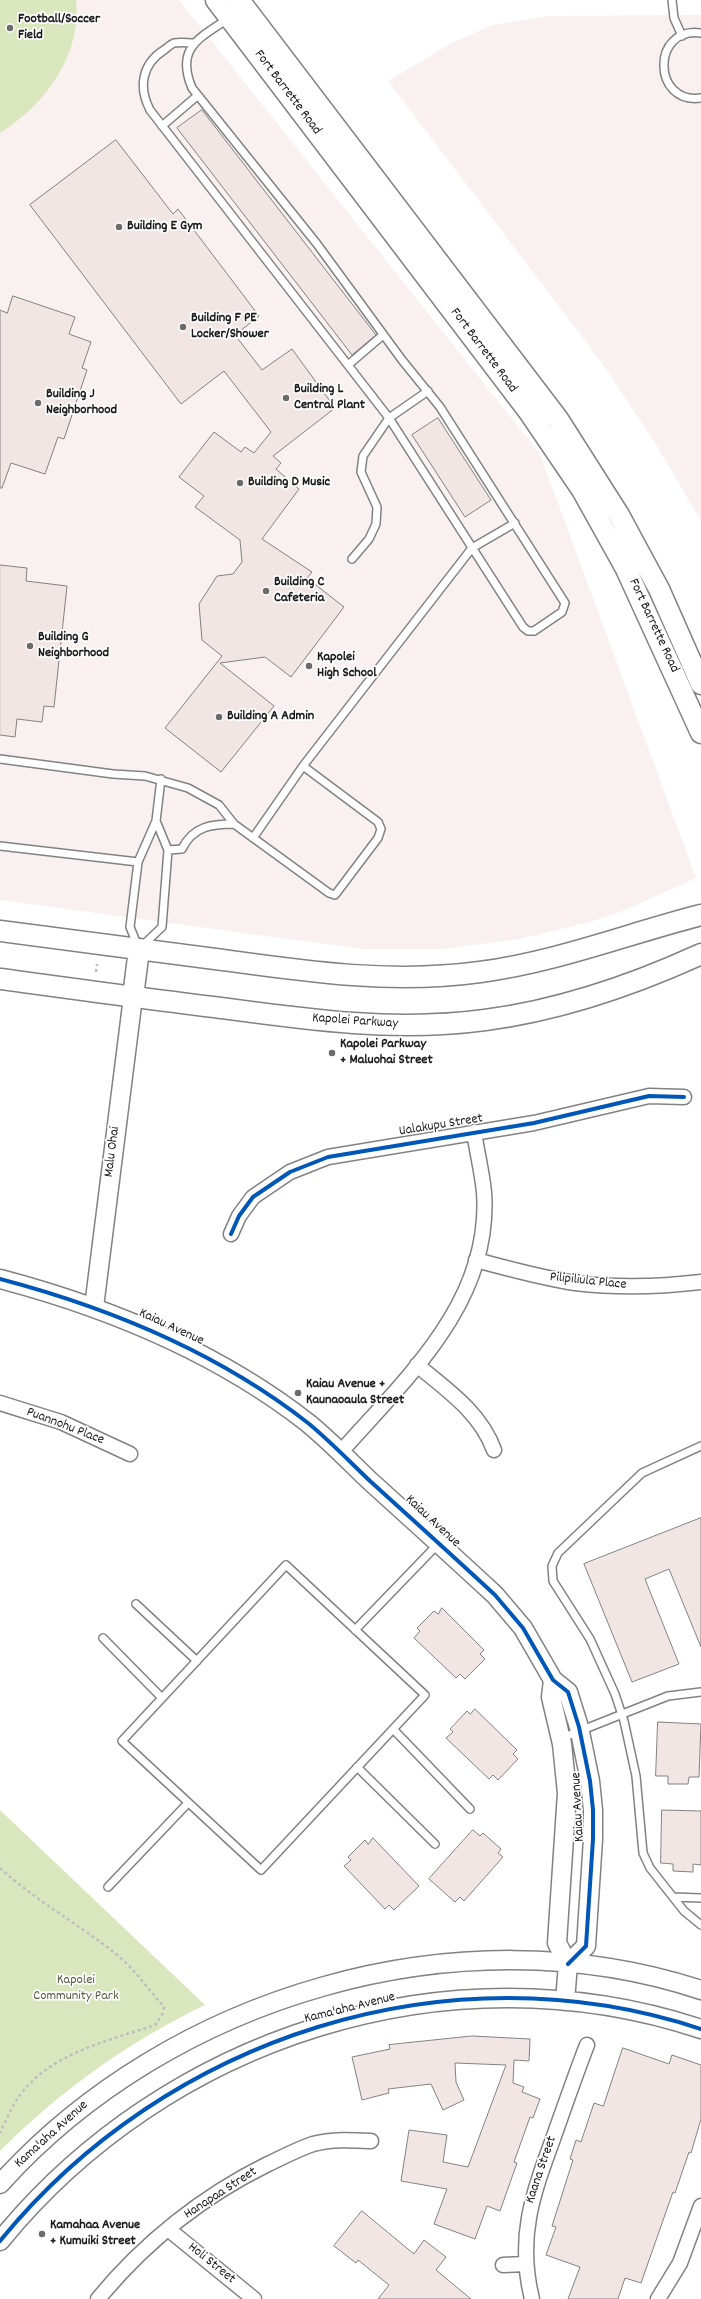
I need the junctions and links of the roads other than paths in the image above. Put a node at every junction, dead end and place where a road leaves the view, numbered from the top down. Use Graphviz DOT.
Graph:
graph roads {
  1 [pos="216,0"];
  2 [pos="672,0"];
  3 [pos="237,10"];
  4 [pos="701,33"];
  5 [pos="682,36"];
  6 [pos="193,43"];
  7 [pos="197,96"];
  8 [pos="701,98"];
  9 [pos="162,126"];
  10 [pos="384,335"];
  11 [pos="348,365"];
  12 [pos="428,391"];
  13 [pos="390,418"];
  14 [pos="515,523"];
  15 [pos="472,548"];
  16 [pos="352,559"];
  17 [pos="701,684"];
  18 [pos="701,733"];
  19 [pos="0,759"];
  20 [pos="303,766"];
  21 [pos="161,779"];
  22 [pos="156,821"];
  23 [pos="234,824"];
  24 [pos="253,838"];
  25 [pos="0,846"];
  26 [pos="168,850"];
  27 [pos="138,862"];
  28 [pos="701,915"];
  29 [pos="0,931"];
  30 [pos="139,949"];
  31 [pos="700,955"];
  32 [pos="0,979"];
  33 [pos="133,997"];
  34 [pos="684,1097"];
  35 [pos="474,1132"];
  36 [pos="231,1234"];
  37 [pos="476,1260"];
  38 [pos="0,1279"];
  39 [pos="701,1282"];
  40 [pos="94,1307"];
  41 [pos="417,1365"];
  42 [pos="0,1403"];
  43 [pos="701,1446"];
  44 [pos="494,1450"];
  45 [pos="340,1453"];
  46 [pos="130,1454"];
  47 [pos="439,1543"];
  48 [pos="136,1604"];
  49 [pos="355,1630"];
  50 [pos="103,1638"];
  51 [pos="197,1661"];
  52 [pos="553,1680"];
  53 [pos="701,1692"];
  54 [pos="162,1698"];
  55 [pos="622,1715"];
  56 [pos="393,1729"];
  57 [pos="580,1731"];
  58 [pos="561,1739"];
  59 [pos="358,1767"];
  60 [pos="188,1803"];
  61 [pos="470,1809"];
  62 [pos="435,1844"];
  63 [pos="108,1887"];
  64 [pos="673,1898"];
  65 [pos="701,1898"];
  66 [pos="701,1926"];
  67 [pos="568,1964"];
  68 [pos="701,1990"];
  69 [pos="565,2001"];
  70 [pos="701,2029"];
  71 [pos="587,2044"];
  72 [pos="370,2141"];
  73 [pos="0,2184"];
  74 [pos="701,2206"];
  75 [pos="168,2229"];
  76 [pos="0,2241"];
  77 [pos="525,2264"];
  78 [pos="503,2265"];
  79 [pos="98,2299"];
  80 [pos="254,2299"];
  81 [pos="532,2299"];
  82 [pos="658,2299"];
  1 -- 3 [label="main road, Fort Barrette Road"];
  2 -- 5 [label="lane"];
  3 -- 6 [label="lane"];
  3 -- 17 [label="main road, Fort Barrette Road"];
  3 -- 18 [label="main road, Fort Barrette Road"];
  4 -- 5 [label="lane"];
  5 -- 8 [label="lane"];
  6 -- 7 [label="lane"];
  6 -- 9 [label="lane"];
  7 -- 9 [label="lane"];
  7 -- 10 [label="lane"];
  9 -- 11 [label="lane"];
  10 -- 11 [label="lane"];
  10 -- 12 [label="lane"];
  11 -- 13 [label="lane"];
  12 -- 13 [label="lane"];
  12 -- 14 [label="lane"];
  13 -- 15 [label="lane"];
  13 -- 16 [label="lane"];
  14 -- 15 [label="lane"];
  14 -- 15 [label="lane"];
  15 -- 20 [label="lane"];
  19 -- 21 [label="lane"];
  20 -- 24 [label="lane"];
  20 -- 24 [label="lane"];
  21 -- 22 [label="lane"];
  21 -- 23 [label="lane"];
  22 -- 26 [label="lane"];
  22 -- 27 [label="lane"];
  23 -- 24 [label="lane"];
  23 -- 26 [label="lane"];
  25 -- 27 [label="lane"];
  26 -- 30 [label="lane"];
  27 -- 30 [label="lane"];
  28 -- 30 [label="main road"];
  29 -- 30 [label="main road"];
  30 -- 33 [label="main road"];
  31 -- 33 [label="main road, Kapolei Parkway"];
  32 -- 33 [label="main road, Kapolei Parkway"];
  33 -- 40 [label="street, Malu Ohai"];
  34 -- 35 [label="street, Ualakupu Street"];
  35 -- 36 [label="street, Ualakupu Street"];
  35 -- 37 [label="street"];
  37 -- 39 [label="street, Pilipiliula Place"];
  37 -- 41 [label="street"];
  38 -- 40 [label="street, Kaiau Avenue"];
  40 -- 45 [label="street, Kaiau Avenue"];
  41 -- 44 [label="street"];
  41 -- 45 [label="street"];
  42 -- 46 [label="street, Puannohu Place"];
  43 -- 55 [label="lane"];
  45 -- 47 [label="street, Kaiau Avenue"];
  47 -- 49 [label="lane"];
  47 -- 52 [label="street, Kaiau Avenue"];
  48 -- 51 [label="lane"];
  49 -- 51 [label="lane"];
  49 -- 56 [label="lane"];
  50 -- 54 [label="lane"];
  51 -- 54 [label="lane"];
  52 -- 57 [label="street, Kaiau Avenue"];
  52 -- 58 [label="street, Kaiau Avenue"];
  53 -- 55 [label="lane"];
  54 -- 60 [label="lane"];
  55 -- 57 [label="lane"];
  55 -- 64 [label="lane"];
  56 -- 59 [label="lane"];
  56 -- 61 [label="lane"];
  57 -- 58 [label="lane"];
  57 -- 67 [label="street, Kaiau Avenue"];
  58 -- 67 [label="street, Kaiau Avenue"];
  59 -- 60 [label="lane"];
  59 -- 62 [label="lane"];
  60 -- 63 [label="lane"];
  64 -- 65 [label="lane"];
  64 -- 66 [label="lane"];
  67 -- 68 [label="street, Kama'aha Avenue"];
  67 -- 69 [label="street"];
  67 -- 73 [label="street, Kama'aha Avenue"];
  69 -- 70 [label="street, Kama'aha Avenue"];
  69 -- 76 [label="street, Kama'aha Avenue"];
  71 -- 77 [label="street, Kaana Street"];
  72 -- 75 [label="street, Hanapaa Street"];
  74 -- 82 [label="street"];
  75 -- 79 [label="street, Hanapaa Street"];
  75 -- 80 [label="street, Holi Street"];
  77 -- 78 [label="street"];
  77 -- 81 [label="street, Kaana Street"];
}
